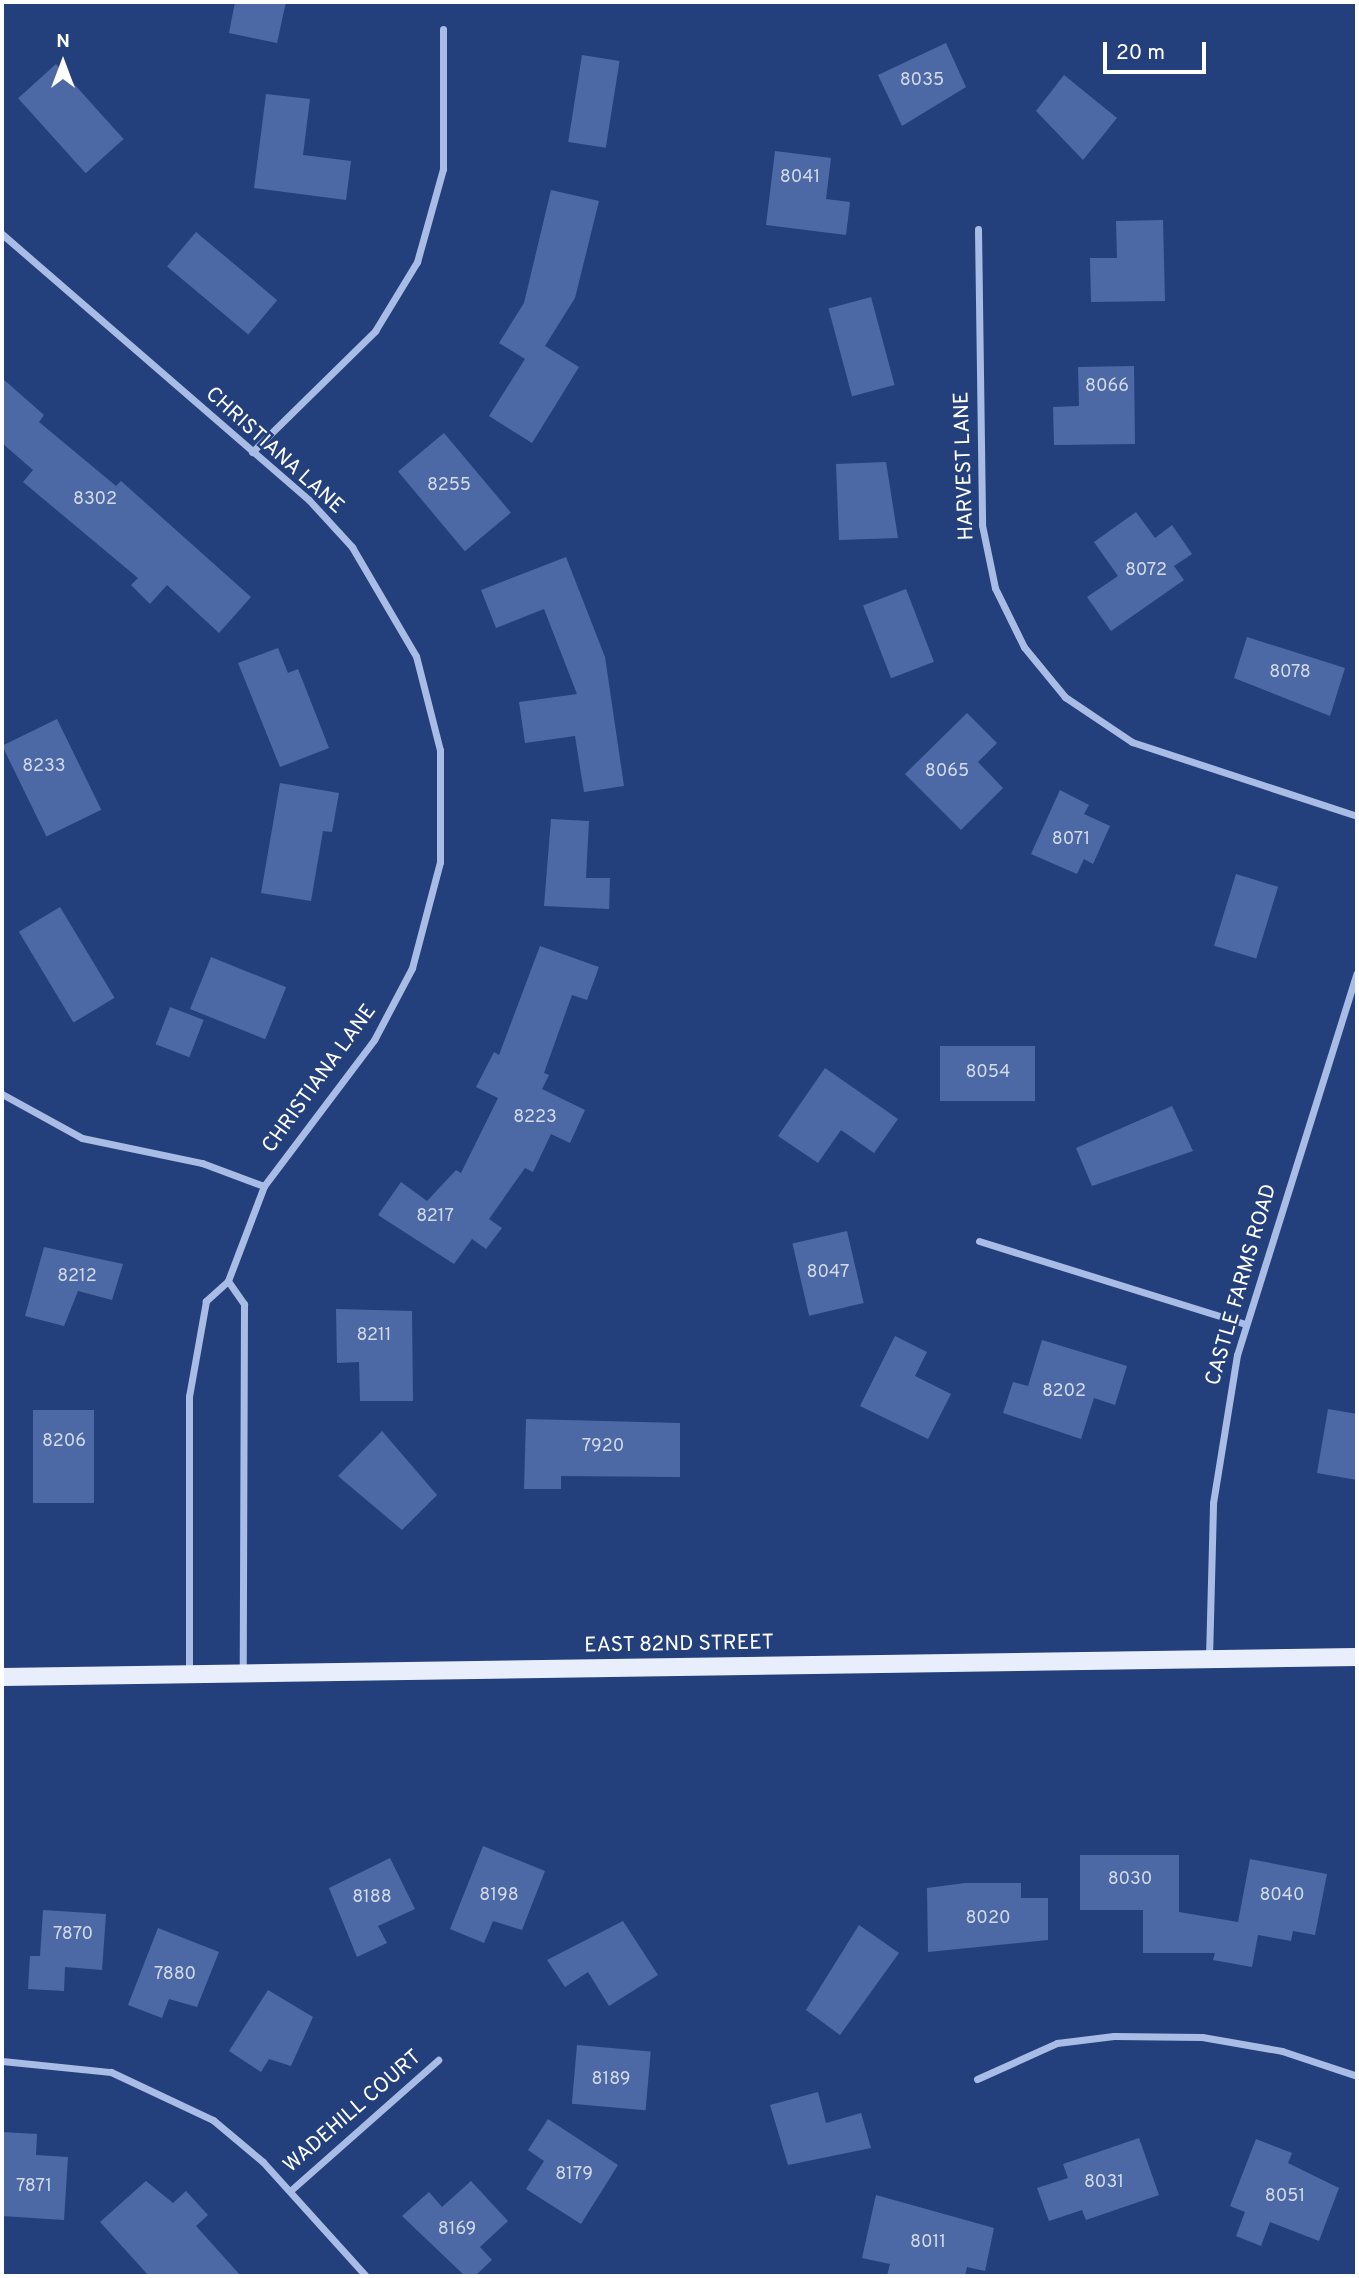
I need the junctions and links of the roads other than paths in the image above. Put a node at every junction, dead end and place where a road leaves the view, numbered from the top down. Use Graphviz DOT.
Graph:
graph roads {
  1 [pos="443,29"];
  2 [pos="978,229"];
  3 [pos="2,234"];
  4 [pos="252,452"];
  5 [pos="1357,816"];
  6 [pos="1357,973"];
  7 [pos="2,1094"];
  8 [pos="264,1186"];
  9 [pos="979,1241"];
  10 [pos="228,1282"];
  11 [pos="1245,1324"];
  12 [pos="1357,1657"];
  13 [pos="1209,1659"];
  14 [pos="189,1675"];
  15 [pos="243,1675"];
  16 [pos="2,1677"];
  17 [pos="438,2060"];
  18 [pos="2,2061"];
  19 [pos="1357,2076"];
  20 [pos="977,2079"];
  21 [pos="290,2191"];
  22 [pos="366,2276"];
  1 -- 4 [label="street"];
  2 -- 5 [label="street, HARVEST LANE"];
  3 -- 4 [label="street, CHRISTIANA LANE"];
  4 -- 8 [label="street, CHRISTIANA LANE"];
  6 -- 11 [label="street, CASTLE FARMS ROAD"];
  7 -- 8 [label="street"];
  8 -- 10 [label="street, CHRISTIANA LANE"];
  9 -- 11 [label="street"];
  10 -- 14 [label="street, CHRISTIANA LANE"];
  10 -- 15 [label="street"];
  11 -- 13 [label="street, CASTLE FARMS ROAD"];
  12 -- 13 [label="main road, EAST 82ND STREET"];
  13 -- 15 [label="main road, EAST 82ND STREET"];
  14 -- 15 [label="main road, EAST 82ND STREET"];
  14 -- 16 [label="main road, EAST 82ND STREET"];
  17 -- 21 [label="street, WADEHILL COURT"];
  18 -- 21 [label="street"];
  19 -- 20 [label="street"];
  21 -- 22 [label="street"];
}
